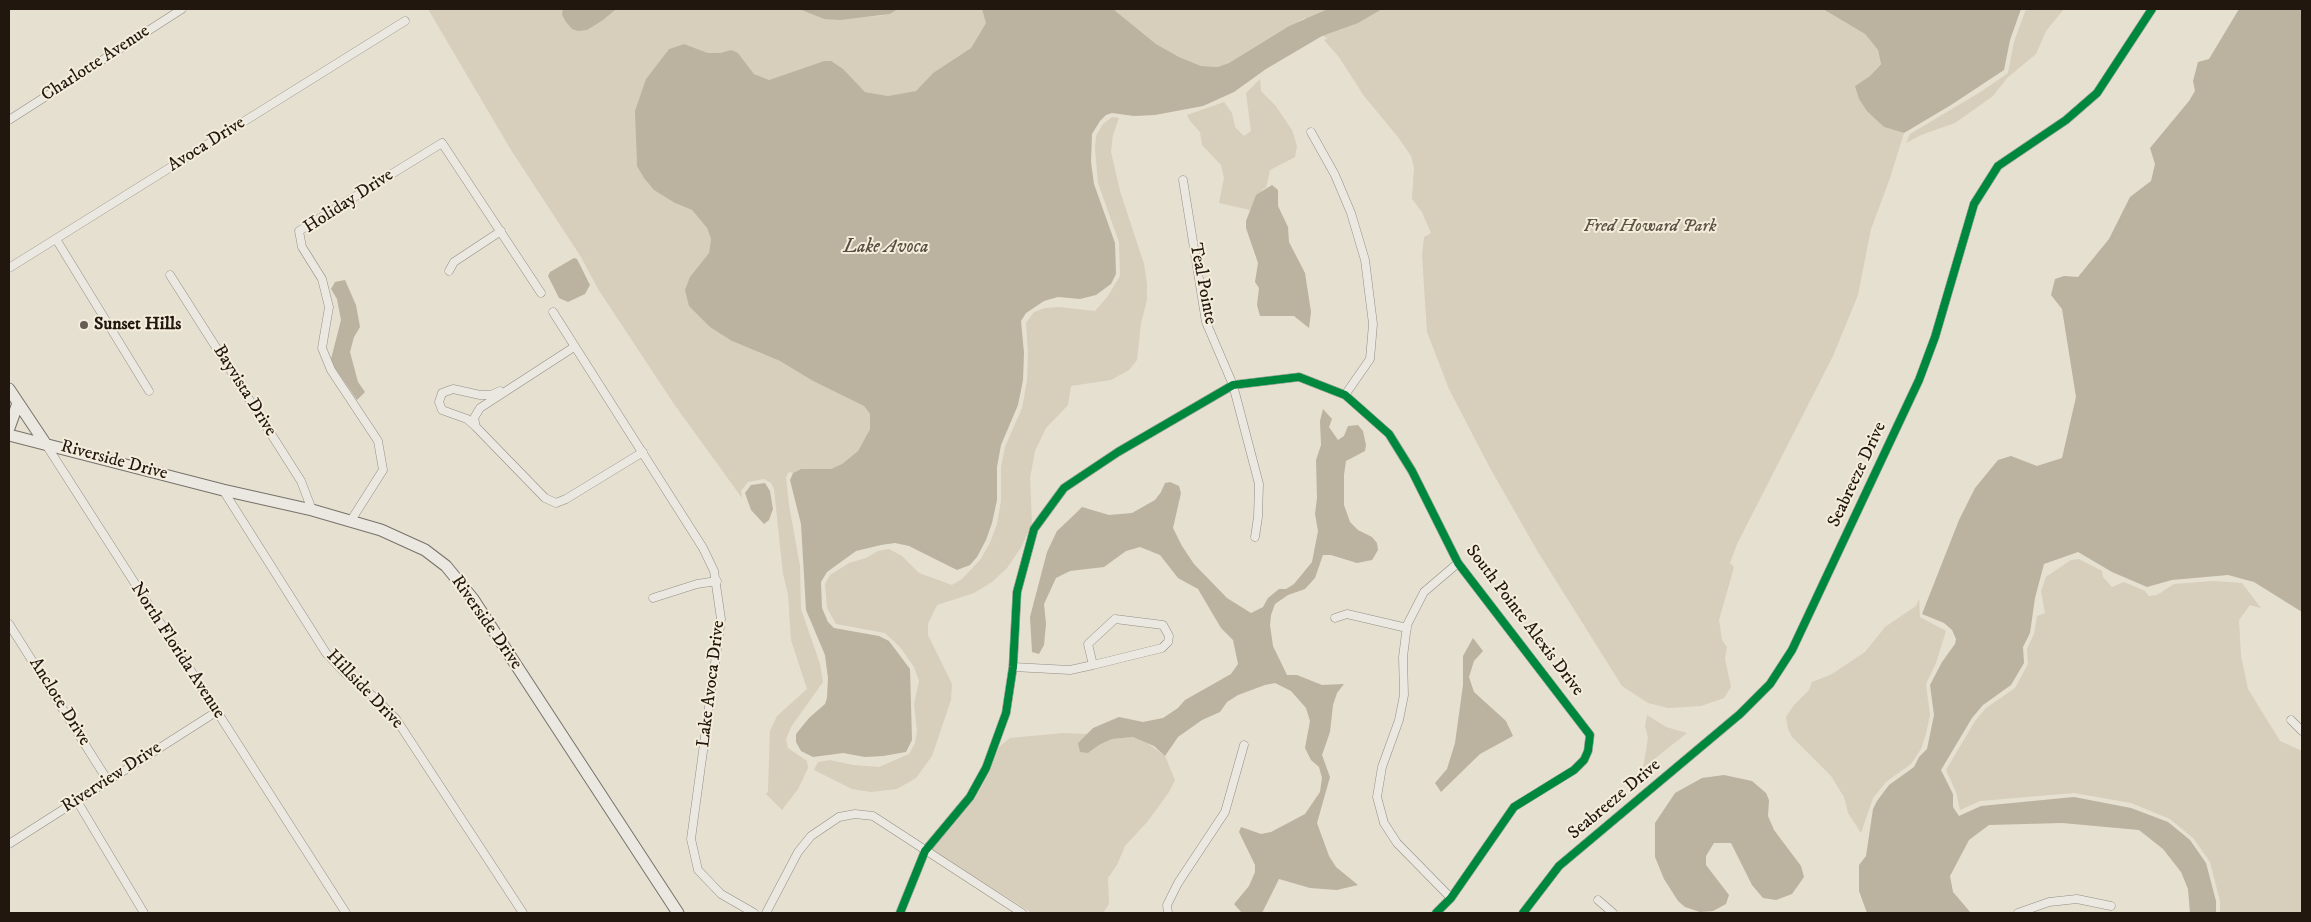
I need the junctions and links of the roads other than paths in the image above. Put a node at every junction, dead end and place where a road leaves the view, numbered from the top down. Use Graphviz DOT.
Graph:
graph roads {
  1 [pos="182,9"];
  2 [pos="2152,9"];
  3 [pos="405,21"];
  4 [pos="9,120"];
  5 [pos="1311,132"];
  6 [pos="1183,180"];
  7 [pos="501,231"];
  8 [pos="56,239"];
  9 [pos="9,268"];
  10 [pos="449,271"];
  11 [pos="170,275"];
  12 [pos="541,293"];
  13 [pos="553,312"];
  14 [pos="574,346"];
  15 [pos="1233,384"];
  16 [pos="512,387"];
  17 [pos="9,389"];
  18 [pos="149,390"];
  19 [pos="1345,395"];
  20 [pos="18,403"];
  21 [pos="476,427"];
  22 [pos="9,428"];
  23 [pos="9,435"];
  24 [pos="45,443"];
  25 [pos="643,452"];
  26 [pos="223,490"];
  27 [pos="312,510"];
  28 [pos="350,522"];
  29 [pos="1255,537"];
  30 [pos="1458,563"];
  31 [pos="716,581"];
  32 [pos="653,598"];
  33 [pos="1335,618"];
  34 [pos="9,624"];
  35 [pos="1407,628"];
  36 [pos="1093,665"];
  37 [pos="1014,667"];
  38 [pos="216,712"];
  39 [pos="2291,720"];
  40 [pos="2302,732"];
  41 [pos="1244,745"];
  42 [pos="108,781"];
  43 [pos="77,801"];
  44 [pos="9,844"];
  45 [pos="925,851"];
  46 [pos="1451,898"];
  47 [pos="1598,900"];
  48 [pos="2111,906"];
  49 [pos="144,913"];
  50 [pos="346,913"];
  51 [pos="523,913"];
  52 [pos="678,913"];
  53 [pos="754,913"];
  54 [pos="766,913"];
  55 [pos="900,913"];
  56 [pos="1022,913"];
  57 [pos="1168,913"];
  58 [pos="1436,913"];
  59 [pos="1523,913"];
  60 [pos="1613,913"];
  61 [pos="2018,913"];
  1 -- 4 [label="street, Charlotte Avenue"];
  2 -- 59 [label="street, Seabreeze Drive"];
  3 -- 8 [label="street, Avoca Drive"];
  5 -- 19 [label="street"];
  6 -- 15 [label="street, Teal Pointe"];
  7 -- 10 [label="street"];
  7 -- 12 [label="street, Holiday Drive"];
  7 -- 28 [label="street, Holiday Drive"];
  8 -- 9 [label="street, Avoca Drive"];
  8 -- 18 [label="street"];
  11 -- 27 [label="street, Bayvista Drive"];
  13 -- 14 [label="street"];
  14 -- 16 [label="street"];
  14 -- 25 [label="street, Lake Avoca Drive"];
  15 -- 19 [label="street, South Pointe Alexis Drive"];
  15 -- 29 [label="street, Teal Pointe"];
  15 -- 37 [label="street, South Pointe Alexis Drive"];
  16 -- 21 [label="street"];
  16 -- 21 [label="street"];
  17 -- 20 [label="street, North Florida Avenue"];
  19 -- 30 [label="street, South Pointe Alexis Drive"];
  20 -- 22 [label="street"];
  20 -- 24 [label="street, North Florida Avenue"];
  21 -- 25 [label="street"];
  23 -- 24 [label="street, Riverside Drive"];
  24 -- 26 [label="street, Riverside Drive"];
  24 -- 38 [label="street, North Florida Avenue"];
  25 -- 31 [label="street, Lake Avoca Drive"];
  26 -- 27 [label="street, Riverside Drive"];
  26 -- 51 [label="street, Hillside Drive"];
  27 -- 28 [label="street, Riverside Drive"];
  28 -- 52 [label="street, Riverside Drive"];
  30 -- 35 [label="street"];
  30 -- 46 [label="street, South Pointe Alexis Drive"];
  31 -- 32 [label="street"];
  31 -- 53 [label="street, Lake Avoca Drive"];
  33 -- 35 [label="street"];
  34 -- 42 [label="street, Anclote Drive"];
  35 -- 46 [label="street"];
  36 -- 36 [label="street"];
  36 -- 37 [label="street"];
  37 -- 45 [label="street, South Pointe Alexis Drive"];
  38 -- 42 [label="street, Riverview Drive"];
  38 -- 50 [label="street, North Florida Avenue"];
  39 -- 40 [label="street"];
  41 -- 57 [label="street"];
  42 -- 43 [label="street, Riverview Drive"];
  43 -- 44 [label="street, Riverview Drive"];
  43 -- 49 [label="street"];
  45 -- 54 [label="street"];
  45 -- 55 [label="street, South Pointe Alexis Drive"];
  45 -- 56 [label="street"];
  46 -- 58 [label="street, South Pointe Alexis Drive"];
  47 -- 60 [label="street"];
  48 -- 61 [label="street"];
}
